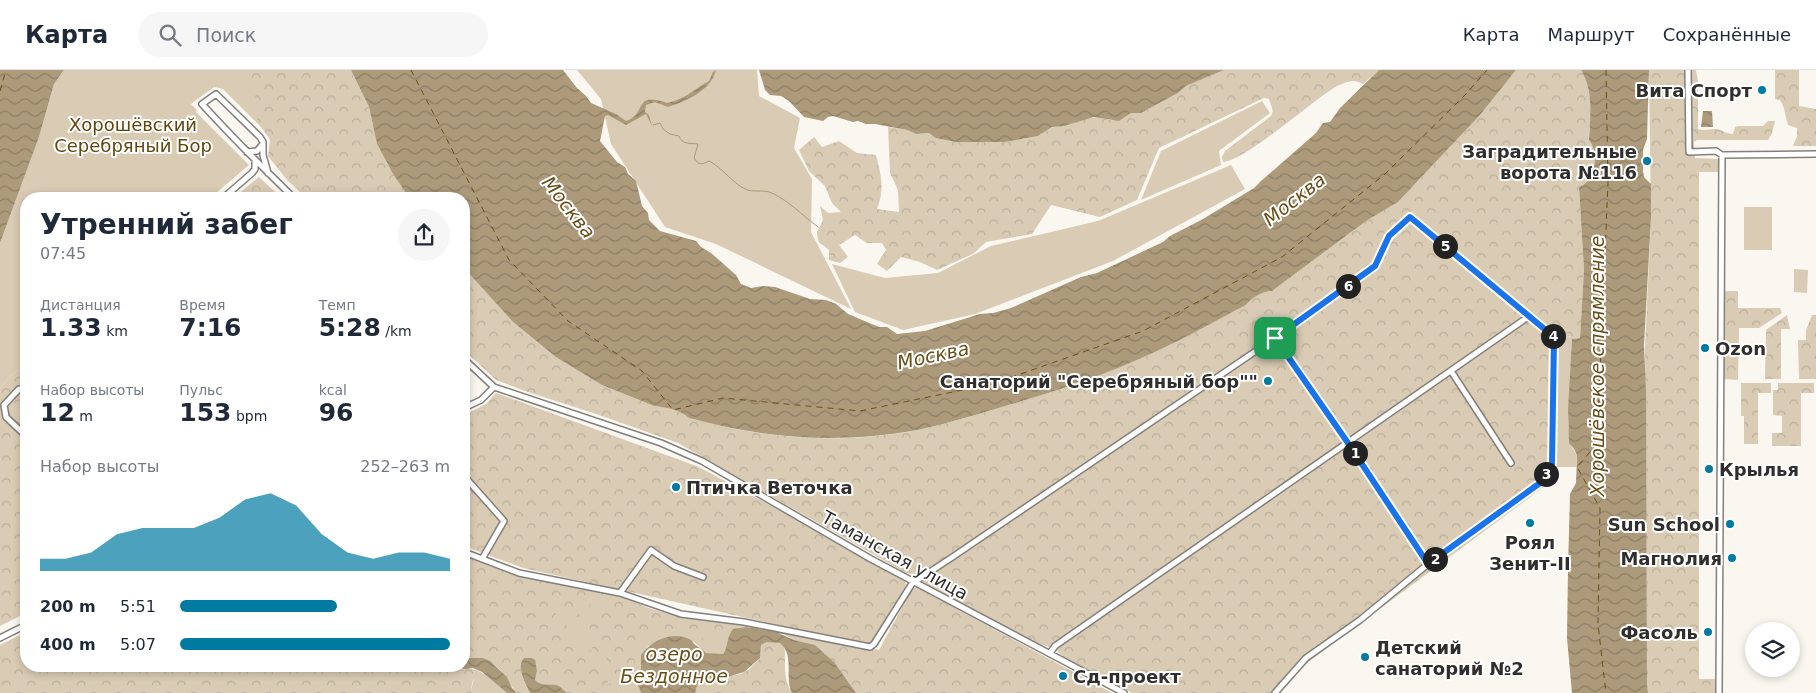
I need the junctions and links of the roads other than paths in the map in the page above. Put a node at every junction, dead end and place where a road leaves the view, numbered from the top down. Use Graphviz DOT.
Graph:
graph roads {
  1 [pos="1688,70"];
  2 [pos="263,142"];
  3 [pos="247,152"];
  4 [pos="1816,154"];
  5 [pos="1722,155"];
  6 [pos="255,160"];
  7 [pos="252,173"];
  8 [pos="268,173"];
  9 [pos="230,192"];
  10 [pos="288,192"];
  11 [pos="1528,317"];
  12 [pos="1264,321"];
  13 [pos="1275,338"];
  14 [pos="470,365"];
  15 [pos="1451,371"];
  16 [pos="494,387"];
  17 [pos="20,390"];
  18 [pos="470,405"];
  19 [pos="20,430"];
  20 [pos="1348,443"];
  21 [pos="1511,464"];
  22 [pos="470,483"];
  23 [pos="470,554"];
  24 [pos="482,559"];
  25 [pos="1428,564"];
  26 [pos="703,577"];
  27 [pos="913,582"];
  28 [pos="620,593"];
  29 [pos="20,628"];
  30 [pos="0,638"];
  31 [pos="1050,653"];
  32 [pos="1124,693"];
  33 [pos="1275,693"];
  34 [pos="1719,693"];
  1 -- 5 [label="street"];
  2 -- 3 [label="street"];
  2 -- 3 [label="street"];
  2 -- 8 [label="street"];
  3 -- 6 [label="street"];
  4 -- 5 [label="street"];
  5 -- 34 [label="street"];
  6 -- 7 [label="street"];
  6 -- 8 [label="street"];
  7 -- 8 [label="street"];
  7 -- 9 [label="street"];
  8 -- 10 [label="street"];
  11 -- 13 [label="street"];
  11 -- 15 [label="street"];
  11 -- 25 [label="street"];
  12 -- 13 [label="street"];
  13 -- 20 [label="street"];
  13 -- 27 [label="street"];
  14 -- 16 [label="street, Таманская улица"];
  15 -- 20 [label="street"];
  15 -- 21 [label="street"];
  16 -- 18 [label="street"];
  16 -- 27 [label="street, Таманская улица"];
  17 -- 19 [label="street"];
  20 -- 25 [label="street"];
  20 -- 31 [label="street"];
  22 -- 24 [label="street"];
  23 -- 24 [label="street"];
  24 -- 28 [label="street"];
  25 -- 33 [label="street"];
  26 -- 28 [label="street"];
  27 -- 28 [label="street"];
  27 -- 31 [label="street, Таманская улица"];
  29 -- 30 [label="street"];
  31 -- 32 [label="street, Таманская улица"];
}
